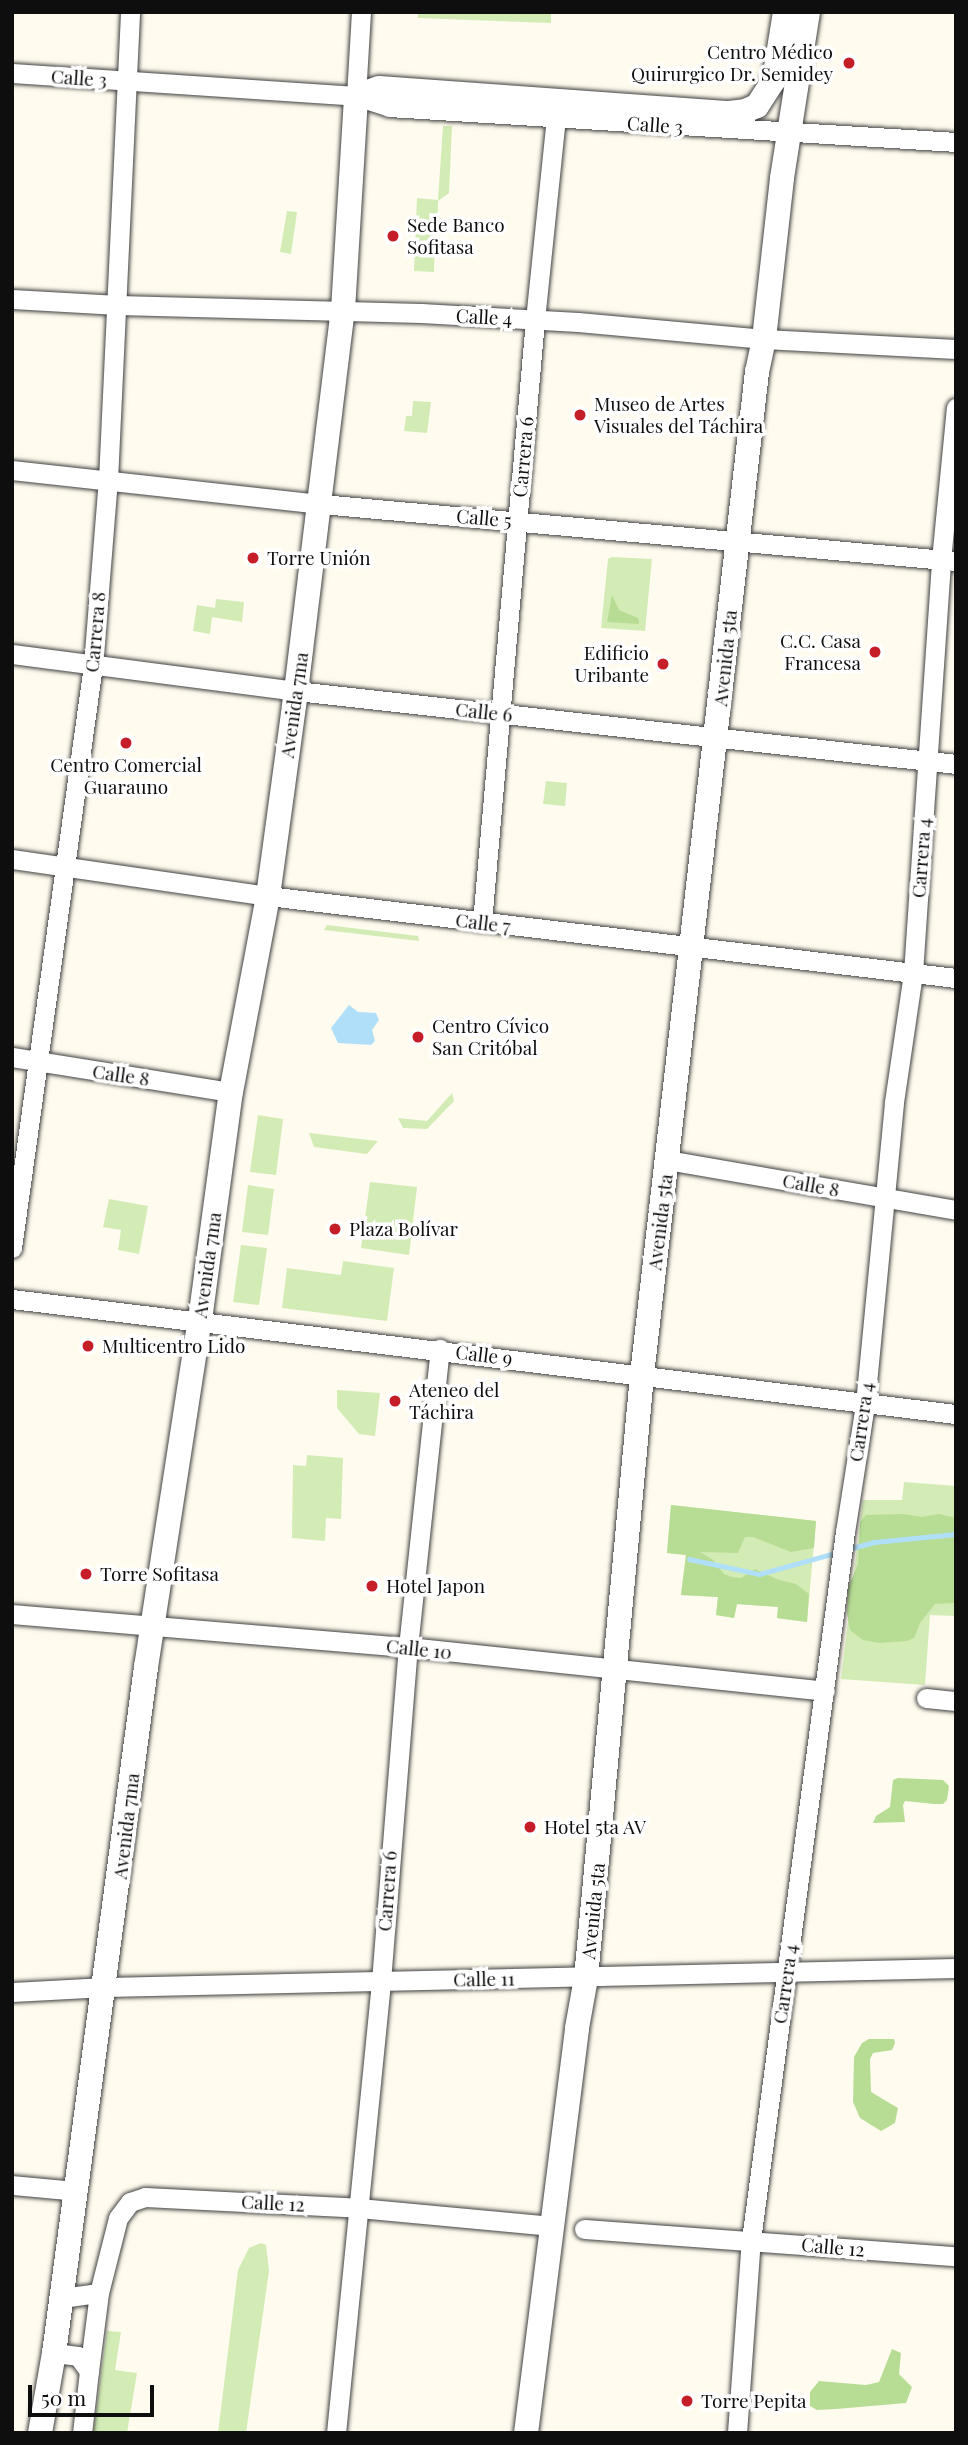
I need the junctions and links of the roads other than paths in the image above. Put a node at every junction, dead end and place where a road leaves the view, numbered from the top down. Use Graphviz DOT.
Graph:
graph roads {
  1 [pos="130,12"];
  2 [pos="361,12"];
  3 [pos="785,12"];
  4 [pos="808,12"];
  5 [pos="12,73"];
  6 [pos="127,82"];
  7 [pos="356,96"];
  8 [pos="557,109"];
  9 [pos="790,132"];
  10 [pos="956,142"];
  11 [pos="12,299"];
  12 [pos="118,305"];
  13 [pos="344,310"];
  14 [pos="535,320"];
  15 [pos="764,339"];
  16 [pos="956,349"];
  17 [pos="956,408"];
  18 [pos="12,470"];
  19 [pos="108,480"];
  20 [pos="321,504"];
  21 [pos="518,521"];
  22 [pos="738,544"];
  23 [pos="948,561"];
  24 [pos="12,654"];
  25 [pos="93,666"];
  26 [pos="296,691"];
  27 [pos="500,714"];
  28 [pos="716,737"];
  29 [pos="928,761"];
  30 [pos="956,764"];
  31 [pos="12,859"];
  32 [pos="64,867"];
  33 [pos="268,896"];
  34 [pos="482,922"];
  35 [pos="691,949"];
  36 [pos="913,973"];
  37 [pos="956,978"];
  38 [pos="12,1057"];
  39 [pos="38,1062"];
  40 [pos="231,1092"];
  41 [pos="667,1160"];
  42 [pos="885,1198"];
  43 [pos="956,1210"];
  44 [pos="12,1248"];
  45 [pos="12,1299"];
  46 [pos="200,1320"];
  47 [pos="440,1349"];
  48 [pos="642,1375"];
  49 [pos="865,1404"];
  50 [pos="956,1414"];
  51 [pos="12,1614"];
  52 [pos="153,1626"];
  53 [pos="408,1647"];
  54 [pos="616,1669"];
  55 [pos="825,1691"];
  56 [pos="926,1698"];
  57 [pos="956,1701"];
  58 [pos="956,1968"];
  59 [pos="786,1974"];
  60 [pos="586,1978"];
  61 [pos="381,1980"];
  62 [pos="106,1987"];
  63 [pos="12,1992"];
  64 [pos="12,2185"];
  65 [pos="77,2191"];
  66 [pos="359,2208"];
  67 [pos="552,2226"];
  68 [pos="584,2229"];
  69 [pos="751,2240"];
  70 [pos="956,2256"];
  71 [pos="99,2293"];
  72 [pos="62,2298"];
  73 [pos="54,2353"];
  74 [pos="89,2371"];
  75 [pos="40,2433"];
  76 [pos="82,2433"];
  77 [pos="337,2433"];
  78 [pos="526,2433"];
  79 [pos="737,2433"];
  1 -- 6 [label="street, Carrera 8"];
  2 -- 7 [label="street"];
  3 -- 8 [label="street, Calle 3"];
  4 -- 9 [label="street, Avenida 5ta"];
  5 -- 6 [label="street, Calle 3"];
  6 -- 7 [label="street, Calle 3"];
  6 -- 12 [label="street, Carrera 8"];
  7 -- 8 [label="street, Calle 3"];
  7 -- 13 [label="street, Avenida 7ma"];
  8 -- 9 [label="street, Calle 3"];
  8 -- 14 [label="street, Carrera 6"];
  9 -- 10 [label="street, Calle 3"];
  9 -- 15 [label="street, Avenida 5ta"];
  11 -- 12 [label="street, Calle 4"];
  12 -- 13 [label="street, Calle 4"];
  12 -- 19 [label="street, Carrera 8"];
  13 -- 14 [label="street, Calle 4"];
  13 -- 20 [label="street, Avenida 7ma"];
  14 -- 15 [label="street, Calle 4"];
  14 -- 21 [label="street, Carrera 6"];
  15 -- 16 [label="street, Calle 4"];
  15 -- 22 [label="street, Avenida 5ta"];
  17 -- 23 [label="street, Carrera 4"];
  18 -- 19 [label="street, Calle 5"];
  19 -- 20 [label="street, Calle 5"];
  19 -- 25 [label="street, Carrera 8"];
  20 -- 21 [label="street, Calle 5"];
  20 -- 26 [label="street, Avenida 7ma"];
  21 -- 22 [label="street, Calle 5"];
  21 -- 27 [label="street, Carrera 6"];
  22 -- 23 [label="street, Calle 5"];
  22 -- 28 [label="street, Avenida 5ta"];
  23 -- 29 [label="street, Carrera 4"];
  24 -- 25 [label="street, Calle 6"];
  25 -- 26 [label="street, Calle 6"];
  25 -- 32 [label="street, Carrera 8"];
  26 -- 27 [label="street, Calle 6"];
  26 -- 33 [label="street, Avenida 7ma"];
  27 -- 28 [label="street, Calle 6"];
  27 -- 34 [label="street, Carrera 6"];
  28 -- 29 [label="street, Calle 6"];
  28 -- 35 [label="street, Avenida 5ta"];
  29 -- 30 [label="street, Calle 6"];
  29 -- 36 [label="street, Carrera 4"];
  31 -- 32 [label="street, Calle 7"];
  32 -- 33 [label="street, Calle 7"];
  32 -- 39 [label="street, Carrera 8"];
  33 -- 34 [label="street, Calle 7"];
  33 -- 40 [label="street, Avenida 7ma"];
  34 -- 35 [label="street, Calle 7"];
  35 -- 36 [label="street, Calle 7"];
  35 -- 41 [label="street, Avenida 5ta"];
  36 -- 37 [label="street, Calle 7"];
  36 -- 42 [label="street, Carrera 4"];
  38 -- 39 [label="street, Calle 8"];
  39 -- 40 [label="street, Calle 8"];
  39 -- 44 [label="street, Carrera 8"];
  40 -- 46 [label="street, Avenida 7ma"];
  41 -- 42 [label="street, Calle 8"];
  41 -- 48 [label="street, Avenida 5ta"];
  42 -- 43 [label="street, Calle 8"];
  42 -- 49 [label="street, Carrera 4"];
  45 -- 46 [label="street, Calle 9"];
  46 -- 47 [label="street, Calle 9"];
  46 -- 52 [label="street, Avenida 7ma"];
  47 -- 48 [label="street, Calle 9"];
  47 -- 53 [label="street, Carrera 6"];
  48 -- 49 [label="street, Calle 9"];
  48 -- 54 [label="street, Avenida 5ta"];
  49 -- 50 [label="street, Calle 9"];
  49 -- 55 [label="street, Carrera 4"];
  51 -- 52 [label="street, Calle 10"];
  52 -- 53 [label="street, Calle 10"];
  52 -- 62 [label="street, Avenida 7ma"];
  53 -- 54 [label="street, Calle 10"];
  53 -- 61 [label="street, Carrera 6"];
  54 -- 55 [label="street, Calle 10"];
  54 -- 60 [label="street, Avenida 5ta"];
  55 -- 59 [label="street, Carrera 4"];
  56 -- 57 [label="street"];
  58 -- 59 [label="street, Calle 11"];
  59 -- 60 [label="street, Calle 11"];
  59 -- 69 [label="street, Carrera 4"];
  60 -- 61 [label="street, Calle 11"];
  60 -- 67 [label="street, Avenida 5ta"];
  61 -- 62 [label="street, Calle 11"];
  61 -- 66 [label="street, Carrera 6"];
  62 -- 63 [label="street, Calle 11"];
  62 -- 65 [label="street, Avenida 7ma"];
  64 -- 65 [label="street"];
  65 -- 72 [label="street, Avenida 7ma"];
  66 -- 67 [label="street, Calle 12"];
  66 -- 71 [label="street, Calle 12"];
  66 -- 77 [label="street, Carrera 6"];
  67 -- 78 [label="street, Avenida 5ta"];
  68 -- 69 [label="street, Calle 12"];
  69 -- 70 [label="street, Calle 12"];
  69 -- 79 [label="street, Carrera 4"];
  71 -- 72 [label="street"];
  71 -- 74 [label="street, Calle 12"];
  72 -- 73 [label="street, Avenida 7ma"];
  73 -- 74 [label="street"];
  73 -- 75 [label="street, Avenida 7ma"];
  74 -- 76 [label="street, Calle 12"];
}
